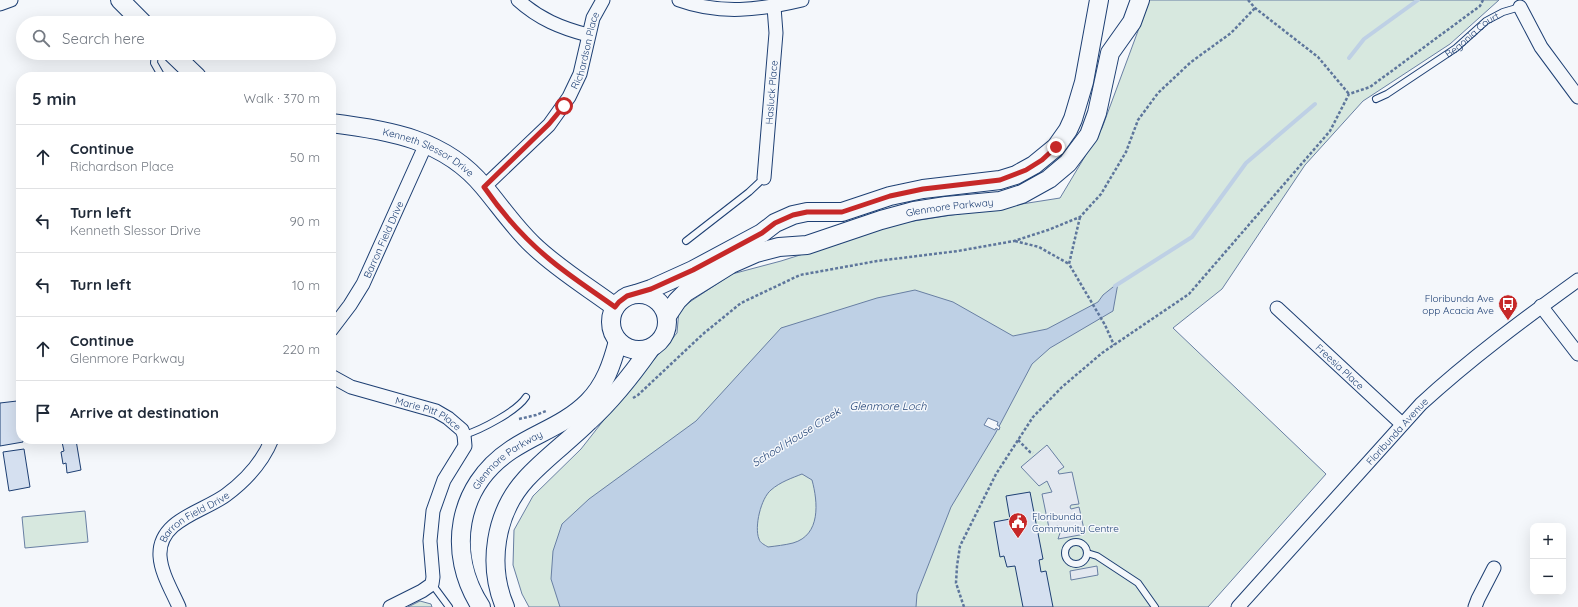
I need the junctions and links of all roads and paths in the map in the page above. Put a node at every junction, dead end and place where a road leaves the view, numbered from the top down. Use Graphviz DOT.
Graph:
graph roads {
  1 [pos="11,0"];
  2 [pos="120,0"];
  3 [pos="518,0"];
  4 [pos="603,0"];
  5 [pos="679,0"];
  6 [pos="802,0"];
  7 [pos="1099,0"];
  8 [pos="1140,0"];
  9 [pos="1248,0"];
  10 [pos="1483,0"];
  11 [pos="0,4"];
  12 [pos="774,7"];
  13 [pos="1520,7"];
  14 [pos="1255,8"];
  15 [pos="136,16"];
  16 [pos="588,34"];
  17 [pos="154,60"];
  18 [pos="179,60"];
  19 [pos="159,72"];
  20 [pos="192,72"];
  21 [pos="1349,94"];
  22 [pos="1578,97"];
  23 [pos="1376,99"];
  24 [pos="336,124"];
  25 [pos="426,144"];
  26 [pos="764,178"];
  27 [pos="484,187"];
  28 [pos="1080,217"];
  29 [pos="686,241"];
  30 [pos="1014,241"];
  31 [pos="1069,264"];
  32 [pos="1578,280"];
  33 [pos="636,294"];
  34 [pos="1541,306"];
  35 [pos="615,307"];
  36 [pos="1277,308"];
  37 [pos="667,316"];
  38 [pos="336,323"];
  39 [pos="618,341"];
  40 [pos="1114,345"];
  41 [pos="650,349"];
  42 [pos="1578,354"];
  43 [pos="336,379"];
  44 [pos="621,389"];
  45 [pos="526,397"];
  46 [pos="548,410"];
  47 [pos="514,420"];
  48 [pos="1402,424"];
  49 [pos="464,435"];
  50 [pos="1018,440"];
  51 [pos="269,444"];
  52 [pos="1033,453"];
  53 [pos="1087,554"];
  54 [pos="1494,568"];
  55 [pos="432,584"];
  56 [pos="179,607"];
  57 [pos="390,607"];
  58 [pos="449,607"];
  59 [pos="481,607"];
  60 [pos="505,607"];
  61 [pos="964,607"];
  62 [pos="1155,607"];
  63 [pos="1238,607"];
  64 [pos="1475,607"];
  1 -- 11 [label="street"];
  2 -- 15 [label="main road"];
  3 -- 16 [label="street"];
  4 -- 16 [label="street, Richardson Place"];
  5 -- 12 [label="street"];
  6 -- 12 [label="street"];
  7 -- 33 [label="main road, Glenmore Parkway"];
  8 -- 37 [label="main road, Glenmore Parkway"];
  9 -- 14 [label="path"];
  10 -- 21 [label="path"];
  12 -- 26 [label="street, Hasluck Place"];
  13 -- 22 [label="street, Begonia Court"];
  13 -- 23 [label="lane, Begonia Court"];
  14 -- 21 [label="path"];
  14 -- 28 [label="path"];
  16 -- 27 [label="street, Richardson Place"];
  17 -- 19 [label="lane"];
  18 -- 20 [label="main road"];
  21 -- 40 [label="path"];
  24 -- 25 [label="main road, Kenneth Slessor Drive"];
  25 -- 27 [label="main road, Kenneth Slessor Drive"];
  25 -- 38 [label="street, Barron Field Drive"];
  26 -- 29 [label="lane"];
  27 -- 35 [label="main road, Kenneth Slessor Drive"];
  28 -- 30 [label="path"];
  28 -- 31 [label="path"];
  30 -- 31 [label="path"];
  30 -- 44 [label="path"];
  31 -- 40 [label="path"];
  32 -- 34 [label="street, Floribunda Avenue"];
  33 -- 35 [label="main road"];
  33 -- 37 [label="main road"];
  34 -- 42 [label="street"];
  34 -- 48 [label="street, Floribunda Avenue"];
  35 -- 39 [label="main road"];
  36 -- 48 [label="street, Freesia Place"];
  37 -- 41 [label="main road"];
  39 -- 41 [label="main road"];
  39 -- 59 [label="main road, Glenmore Parkway"];
  40 -- 50 [label="path"];
  41 -- 44 [label="main road"];
  43 -- 49 [label="street, Marie Pitt Place"];
  44 -- 60 [label="main road"];
  45 -- 49 [label="lane"];
  46 -- 47 [label="path"];
  48 -- 63 [label="street, Floribunda Avenue"];
  49 -- 55 [label="street, Marie Pitt Place"];
  50 -- 52 [label="path"];
  50 -- 61 [label="path"];
  51 -- 56 [label="street, Barron Field Drive"];
  53 -- 62 [label="lane"];
  54 -- 64 [label="street"];
  55 -- 57 [label="street"];
  55 -- 58 [label="lane"];
}
